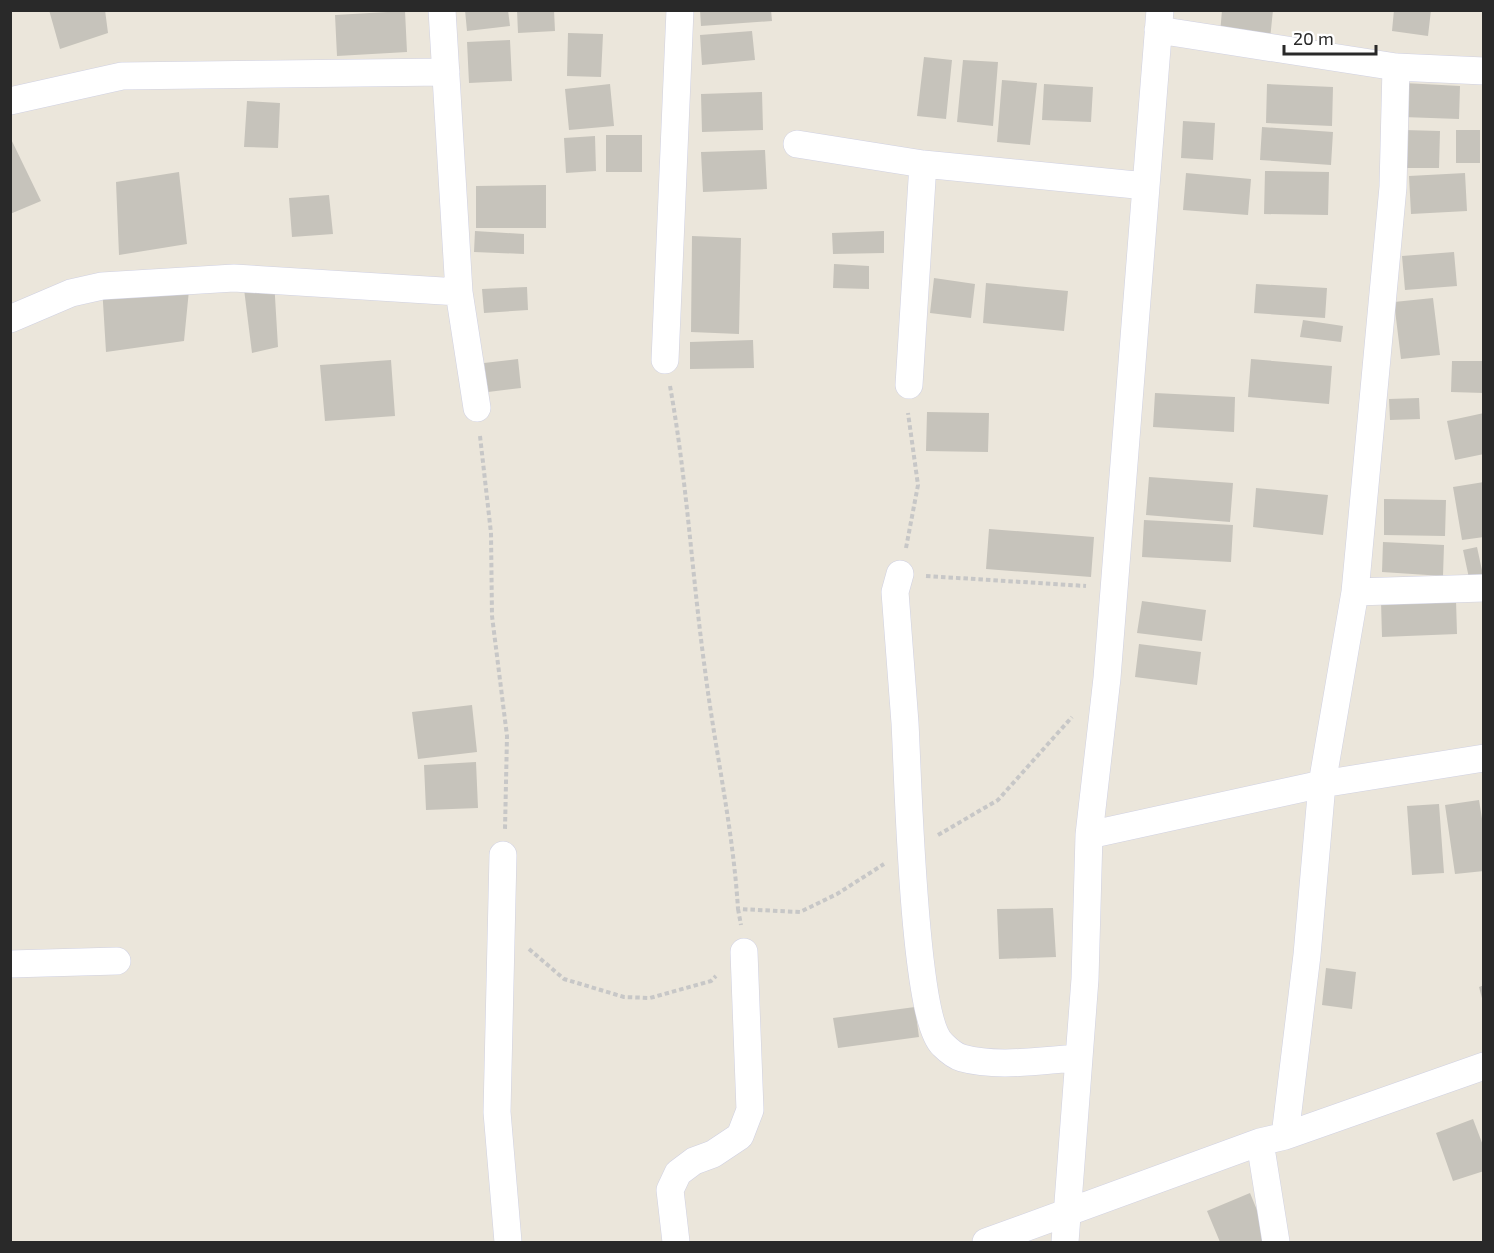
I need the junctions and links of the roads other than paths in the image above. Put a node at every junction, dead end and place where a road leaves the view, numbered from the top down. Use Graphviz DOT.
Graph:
graph roads {
  1 [pos="442,10"];
  2 [pos="680,10"];
  3 [pos="1159,20"];
  4 [pos="1396,67"];
  5 [pos="1484,71"];
  6 [pos="446,72"];
  7 [pos="10,101"];
  8 [pos="797,144"];
  9 [pos="924,164"];
  10 [pos="1146,186"];
  11 [pos="459,292"];
  12 [pos="10,319"];
  13 [pos="665,360"];
  14 [pos="909,385"];
  15 [pos="477,408"];
  16 [pos="900,574"];
  17 [pos="1484,588"];
  18 [pos="1355,592"];
  19 [pos="1484,758"];
  20 [pos="1322,784"];
  21 [pos="1089,835"];
  22 [pos="503,855"];
  23 [pos="744,952"];
  24 [pos="117,961"];
  25 [pos="10,964"];
  26 [pos="1079,1058"];
  27 [pos="1484,1065"];
  28 [pos="1272,1139"];
  29 [pos="1067,1213"];
  30 [pos="508,1242"];
  31 [pos="676,1242"];
  32 [pos="986,1242"];
  33 [pos="1065,1242"];
  34 [pos="1276,1242"];
  1 -- 6 [label="street"];
  2 -- 13 [label="street"];
  3 -- 4 [label="street"];
  3 -- 10 [label="street"];
  4 -- 5 [label="street"];
  4 -- 18 [label="street"];
  6 -- 7 [label="street"];
  6 -- 11 [label="street"];
  8 -- 9 [label="street"];
  9 -- 10 [label="street"];
  9 -- 14 [label="street"];
  10 -- 21 [label="street"];
  11 -- 12 [label="street"];
  11 -- 15 [label="street"];
  16 -- 26 [label="street"];
  17 -- 18 [label="street"];
  18 -- 20 [label="street"];
  19 -- 20 [label="street"];
  20 -- 21 [label="street"];
  20 -- 28 [label="street"];
  21 -- 26 [label="street"];
  22 -- 30 [label="street"];
  23 -- 31 [label="street"];
  24 -- 25 [label="street"];
  26 -- 29 [label="street"];
  27 -- 28 [label="street"];
  28 -- 29 [label="street"];
  28 -- 34 [label="street"];
  29 -- 32 [label="street"];
  29 -- 33 [label="street"];
}
